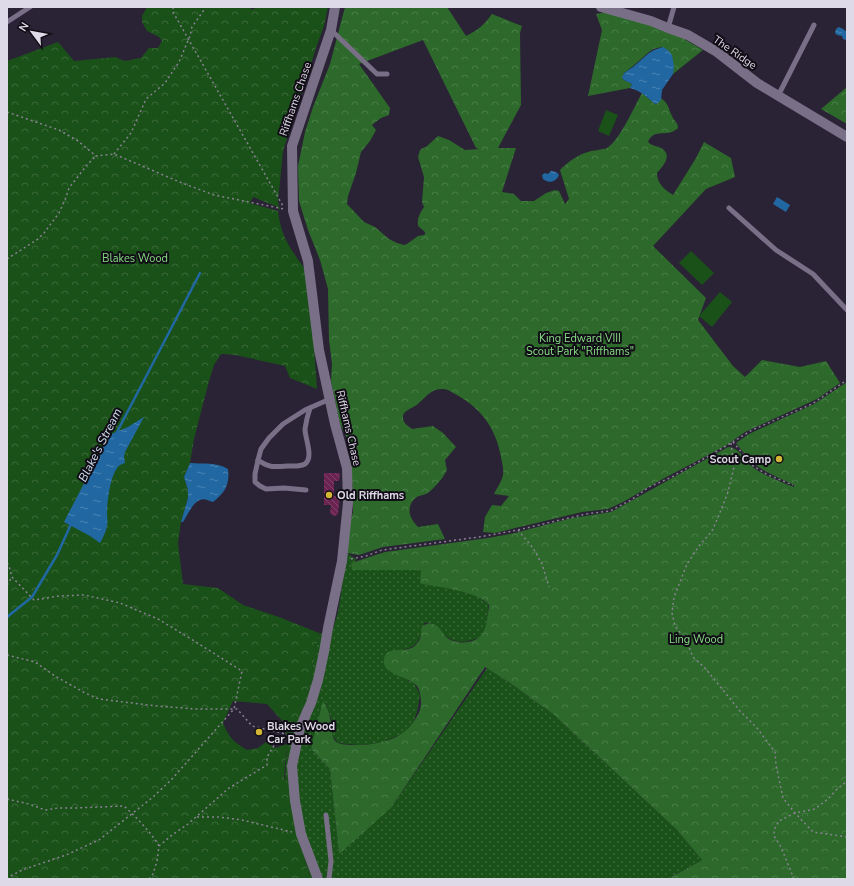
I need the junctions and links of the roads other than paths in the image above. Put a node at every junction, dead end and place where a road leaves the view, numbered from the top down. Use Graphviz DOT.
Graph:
graph roads {
  1 [pos="30,7"];
  2 [pos="335,7"];
  3 [pos="601,7"];
  4 [pos="674,7"];
  5 [pos="7,22"];
  6 [pos="814,24"];
  7 [pos="668,28"];
  8 [pos="331,30"];
  9 [pos="387,74"];
  10 [pos="778,96"];
  11 [pos="847,137"];
  12 [pos="729,208"];
  13 [pos="847,310"];
  14 [pos="330,399"];
  15 [pos="310,408"];
  16 [pos="258,460"];
  17 [pos="306,490"];
  18 [pos="326,814"];
  19 [pos="318,879"];
  20 [pos="329,879"];
  1 -- 5 [label="lane"];
  2 -- 8 [label="street, Riffhams Chase"];
  3 -- 7 [label="street, The Ridge"];
  4 -- 7 [label="lane"];
  6 -- 10 [label="lane"];
  7 -- 10 [label="street, The Ridge"];
  8 -- 9 [label="lane"];
  8 -- 14 [label="street, Riffhams Chase"];
  10 -- 11 [label="street, The Ridge"];
  12 -- 13 [label="lane"];
  14 -- 15 [label="lane"];
  14 -- 19 [label="street, Riffhams Chase"];
  15 -- 16 [label="lane"];
  15 -- 16 [label="lane"];
  16 -- 17 [label="lane"];
  18 -- 20 [label="lane"];
}
